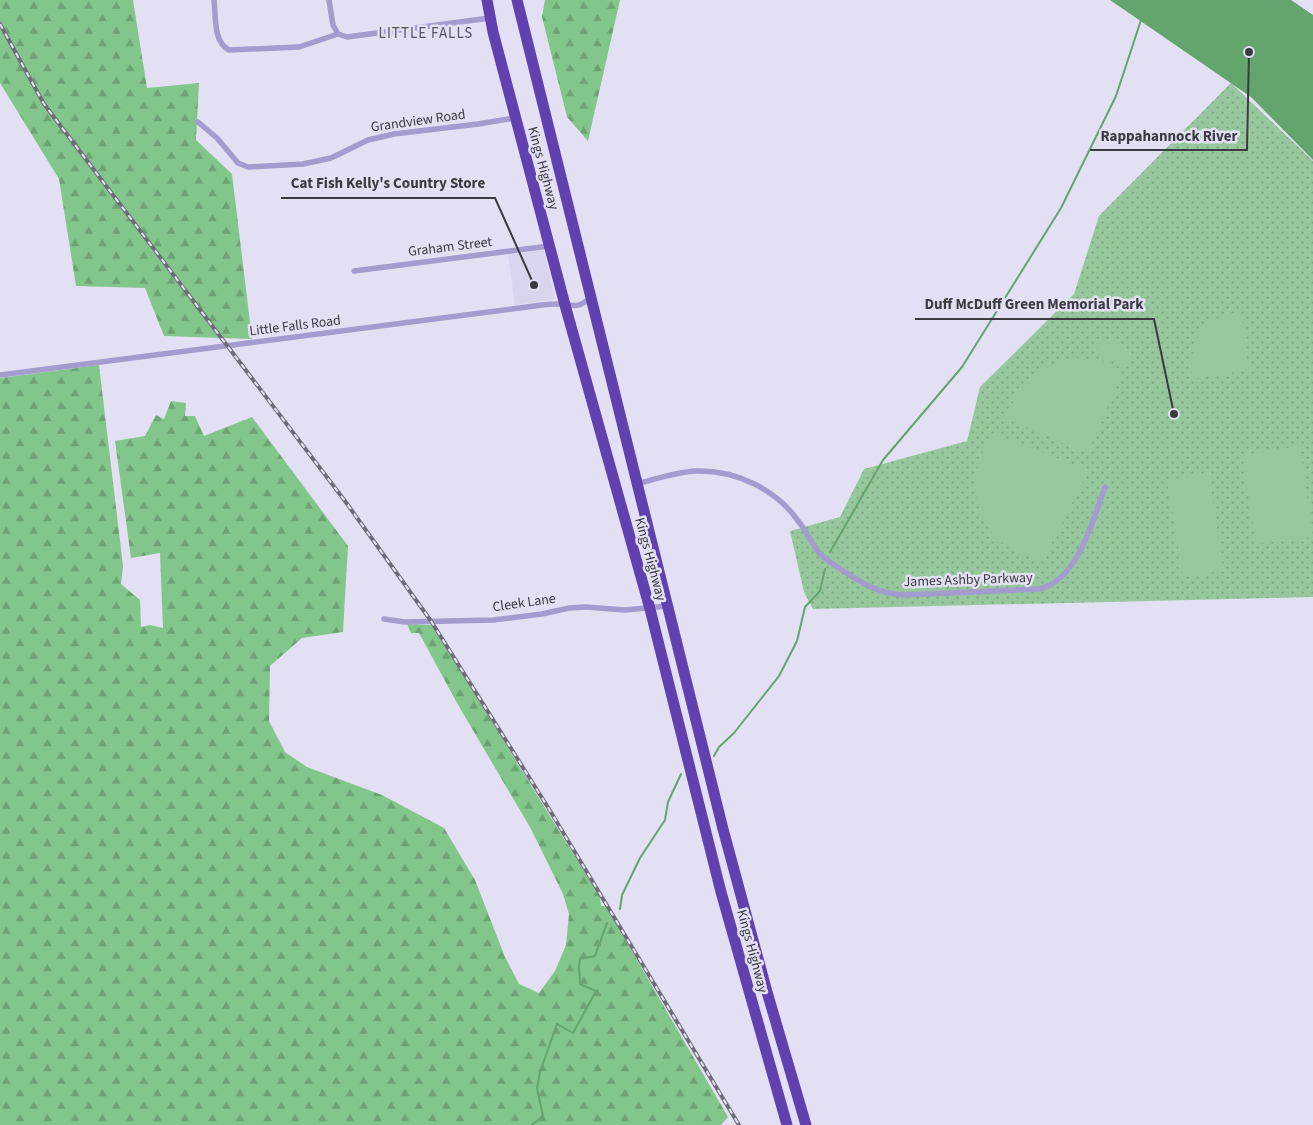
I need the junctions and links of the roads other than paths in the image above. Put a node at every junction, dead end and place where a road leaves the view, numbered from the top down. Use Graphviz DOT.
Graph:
graph roads {
  1 [pos="214,0"];
  2 [pos="330,0"];
  3 [pos="487,0"];
  4 [pos="517,0"];
  5 [pos="490,18"];
  6 [pos="338,34"];
  7 [pos="515,118"];
  8 [pos="198,122"];
  9 [pos="549,246"];
  10 [pos="354,271"];
  11 [pos="590,298"];
  12 [pos="565,305"];
  13 [pos="0,375"];
  14 [pos="637,484"];
  15 [pos="1105,487"];
  16 [pos="667,606"];
  17 [pos="650,608"];
  18 [pos="384,619"];
  19 [pos="767,992"];
  20 [pos="749,996"];
  21 [pos="787,1125"];
  22 [pos="806,1125"];
  1 -- 6 [label="street"];
  2 -- 6 [label="street"];
  3 -- 5 [label="highway, Kings Highway"];
  4 -- 11 [label="highway, Kings Highway"];
  5 -- 6 [label="street"];
  5 -- 7 [label="highway, Kings Highway"];
  7 -- 8 [label="street, Grandview Road"];
  7 -- 9 [label="highway, Kings Highway"];
  9 -- 10 [label="street, Graham Street"];
  9 -- 12 [label="highway, Kings Highway"];
  11 -- 12 [label="street, Little Falls Road"];
  11 -- 14 [label="highway, Kings Highway"];
  12 -- 13 [label="street, Little Falls Road"];
  12 -- 17 [label="highway, Kings Highway"];
  14 -- 15 [label="street, James Ashby Parkway"];
  14 -- 16 [label="highway, Kings Highway"];
  16 -- 17 [label="street, Cleek Lane"];
  16 -- 19 [label="highway, Kings Highway"];
  17 -- 18 [label="street, Cleek Lane"];
  17 -- 20 [label="highway, Kings Highway"];
  19 -- 20 [label="highway"];
  19 -- 22 [label="highway, Kings Highway"];
  20 -- 21 [label="highway, Kings Highway"];
}
